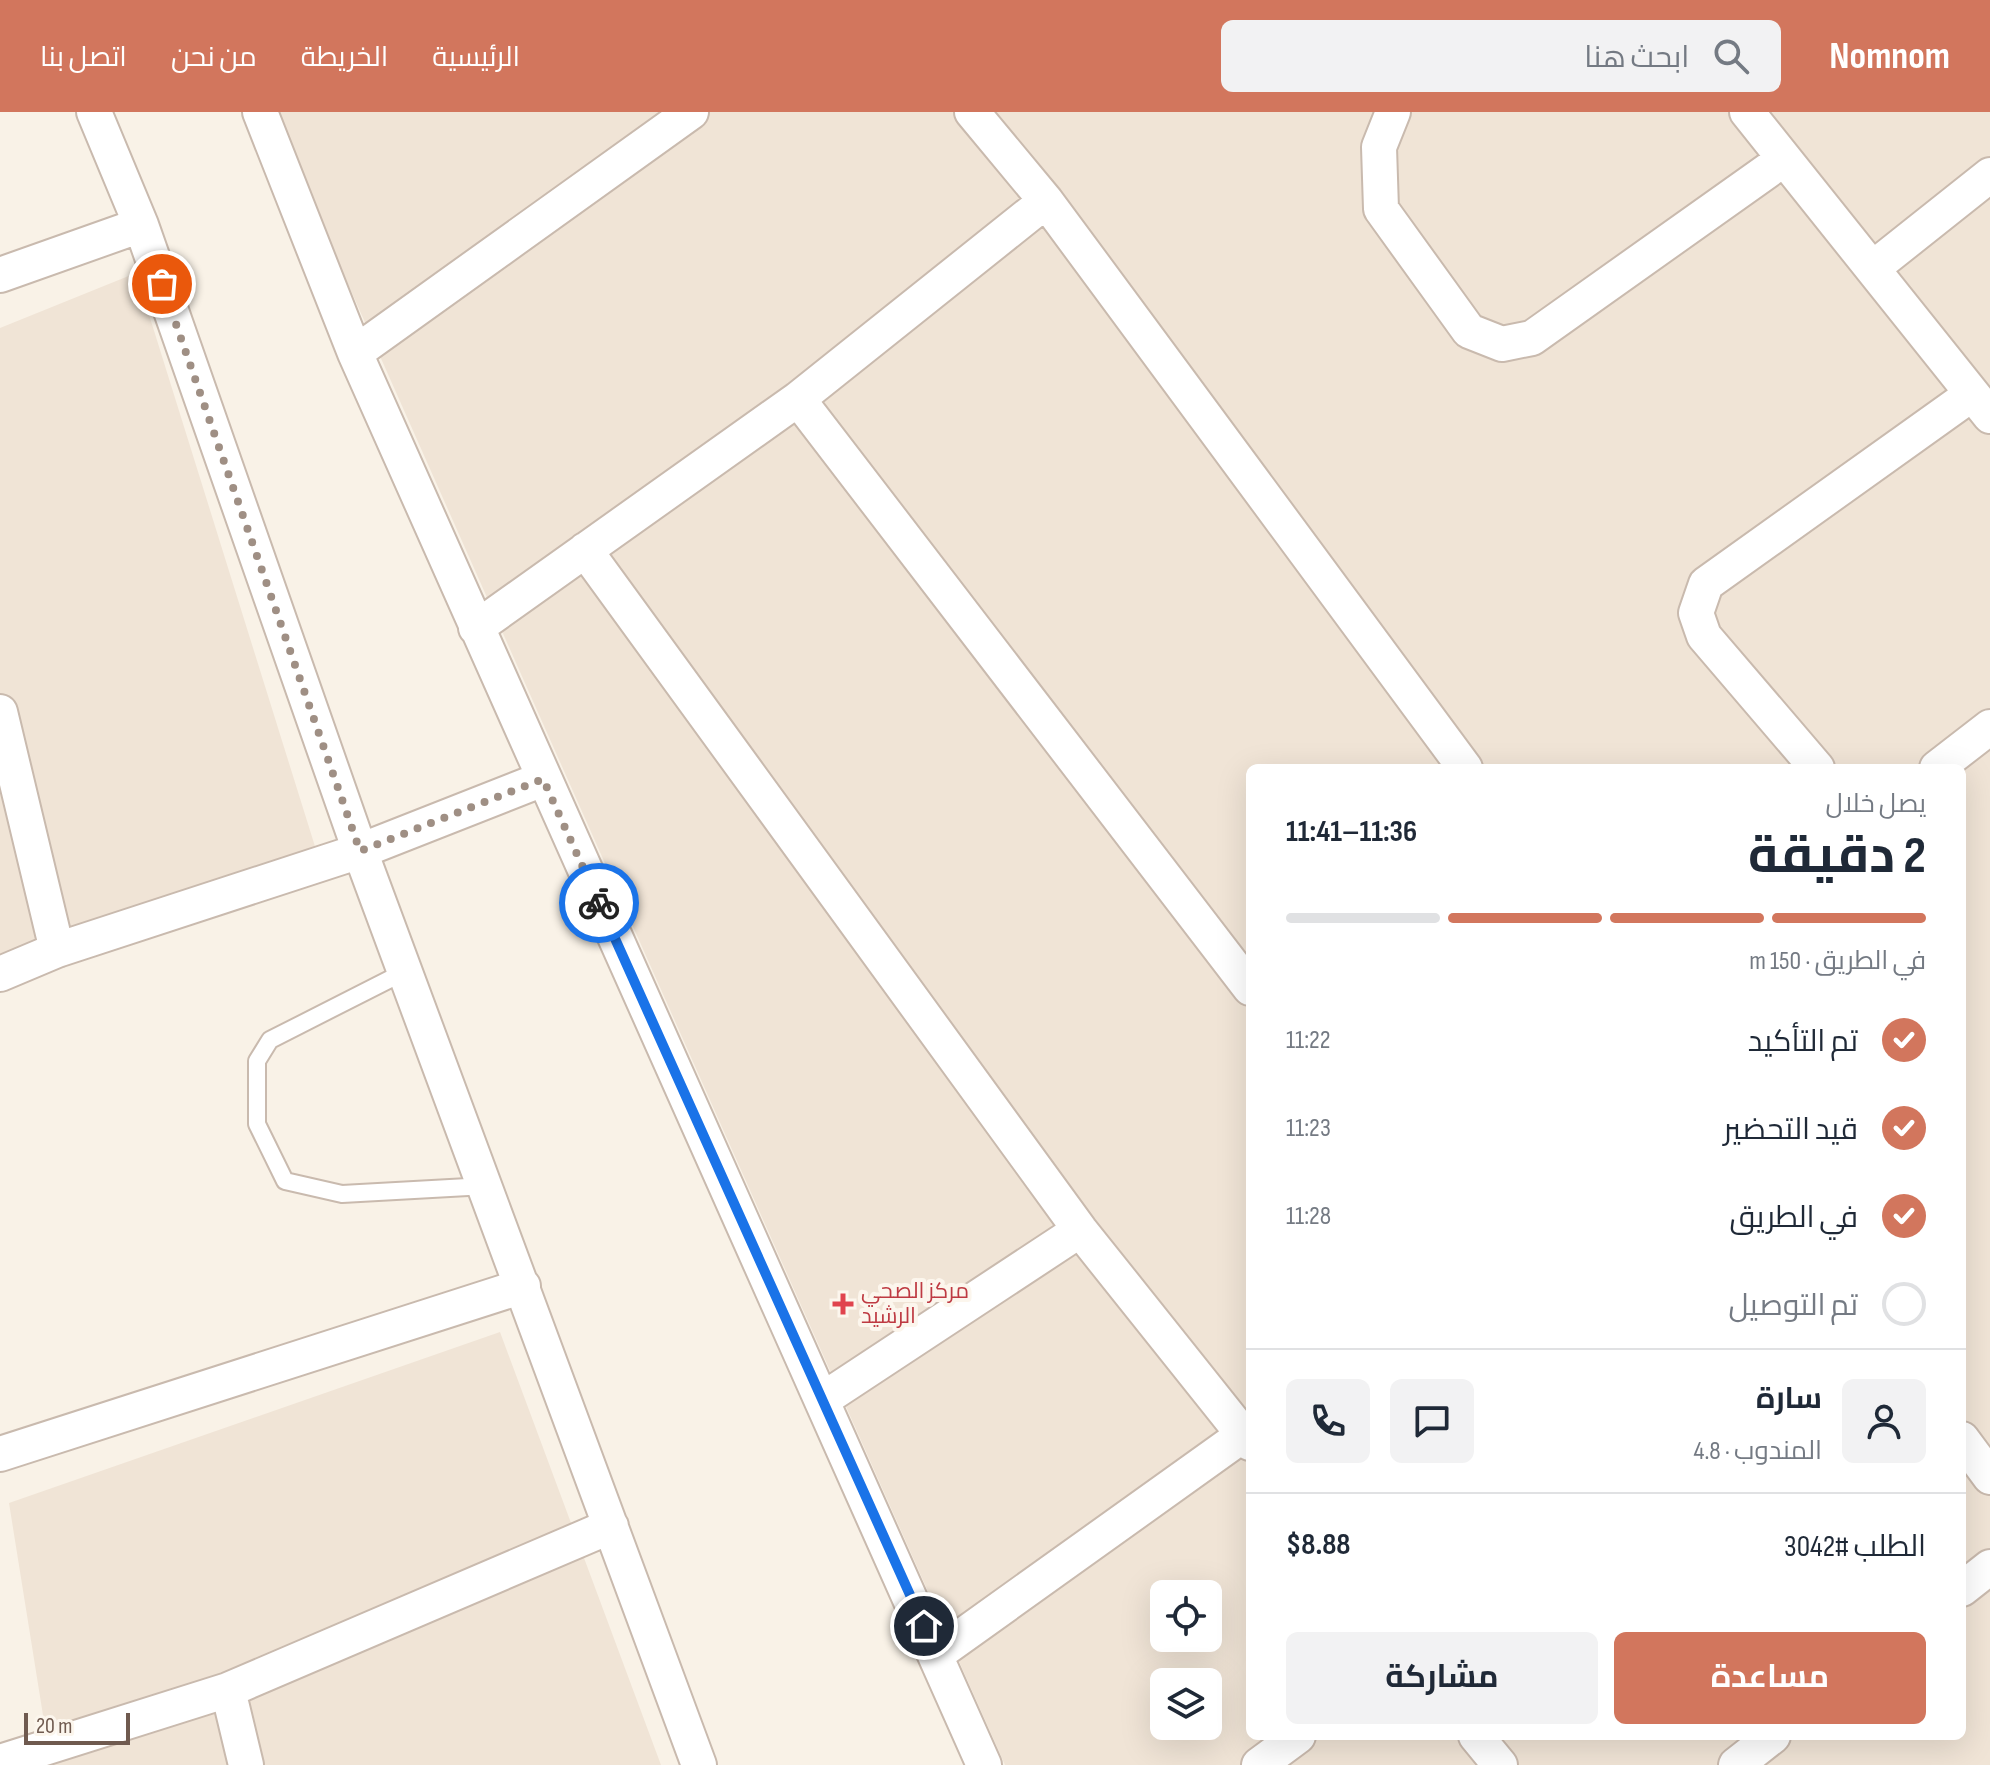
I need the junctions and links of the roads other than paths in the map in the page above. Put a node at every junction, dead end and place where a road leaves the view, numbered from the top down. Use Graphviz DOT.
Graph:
graph roads {
  1 [pos="94,112"];
  2 [pos="260,112"];
  3 [pos="691,112"];
  4 [pos="972,112"];
  5 [pos="1393,112"];
  6 [pos="1747,112"];
  7 [pos="1784,159"];
  8 [pos="1990,175"];
  9 [pos="1046,201"];
  10 [pos="141,225"];
  11 [pos="1873,268"];
  12 [pos="0,275"];
  13 [pos="355,353"];
  14 [pos="798,399"];
  15 [pos="1981,405"];
  16 [pos="585,550"];
  17 [pos="476,628"];
  18 [pos="0,712"];
  19 [pos="1990,727"];
  20 [pos="1462,764"];
  21 [pos="1814,764"];
  22 [pos="1942,764"];
  23 [pos="543,779"];
  24 [pos="360,851"];
  25 [pos="57,950"];
  26 [pos="406,971"];
  27 [pos="0,974"];
  28 [pos="1246,983"];
  29 [pos="486,1186"];
  30 [pos="1080,1230"];
  31 [pos="523,1286"];
  32 [pos="822,1400"];
  33 [pos="1246,1438"];
  34 [pos="1246,1440"];
  35 [pos="1966,1444"];
  36 [pos="0,1454"];
  37 [pos="1990,1477"];
  38 [pos="611,1526"];
  39 [pos="1990,1567"];
  40 [pos="1966,1586"];
  41 [pos="937,1654"];
  42 [pos="228,1690"];
  43 [pos="1293,1740"];
  44 [pos="1479,1740"];
  45 [pos="1768,1740"];
  46 [pos="0,1762"];
  47 [pos="246,1765"];
  48 [pos="699,1765"];
  49 [pos="984,1765"];
  50 [pos="1259,1765"];
  51 [pos="1500,1765"];
  52 [pos="1736,1765"];
  1 -- 10 [label="street"];
  2 -- 13 [label="street"];
  3 -- 13 [label="street"];
  4 -- 9 [label="street"];
  5 -- 7 [label="street"];
  6 -- 7 [label="street"];
  7 -- 11 [label="street"];
  8 -- 11 [label="street"];
  9 -- 14 [label="street"];
  9 -- 20 [label="street"];
  10 -- 12 [label="street"];
  10 -- 24 [label="street"];
  11 -- 15 [label="street"];
  13 -- 17 [label="street"];
  14 -- 16 [label="street"];
  14 -- 28 [label="street"];
  15 -- 21 [label="street"];
  16 -- 17 [label="street"];
  16 -- 30 [label="street"];
  17 -- 23 [label="street"];
  18 -- 25 [label="street"];
  19 -- 22 [label="street"];
  23 -- 24 [label="street"];
  23 -- 32 [label="street"];
  24 -- 25 [label="street"];
  24 -- 26 [label="street"];
  25 -- 27 [label="street"];
  26 -- 29 [label="street"];
  26 -- 29 [label="lane"];
  29 -- 31 [label="street"];
  30 -- 32 [label="street"];
  30 -- 33 [label="street"];
  31 -- 36 [label="street"];
  31 -- 38 [label="street"];
  32 -- 41 [label="street"];
  34 -- 41 [label="street"];
  35 -- 37 [label="street"];
  38 -- 42 [label="street"];
  38 -- 48 [label="street"];
  39 -- 40 [label="street"];
  41 -- 49 [label="street"];
  42 -- 46 [label="street"];
  42 -- 47 [label="street"];
  43 -- 50 [label="street"];
  44 -- 51 [label="street"];
  45 -- 52 [label="street"];
}
